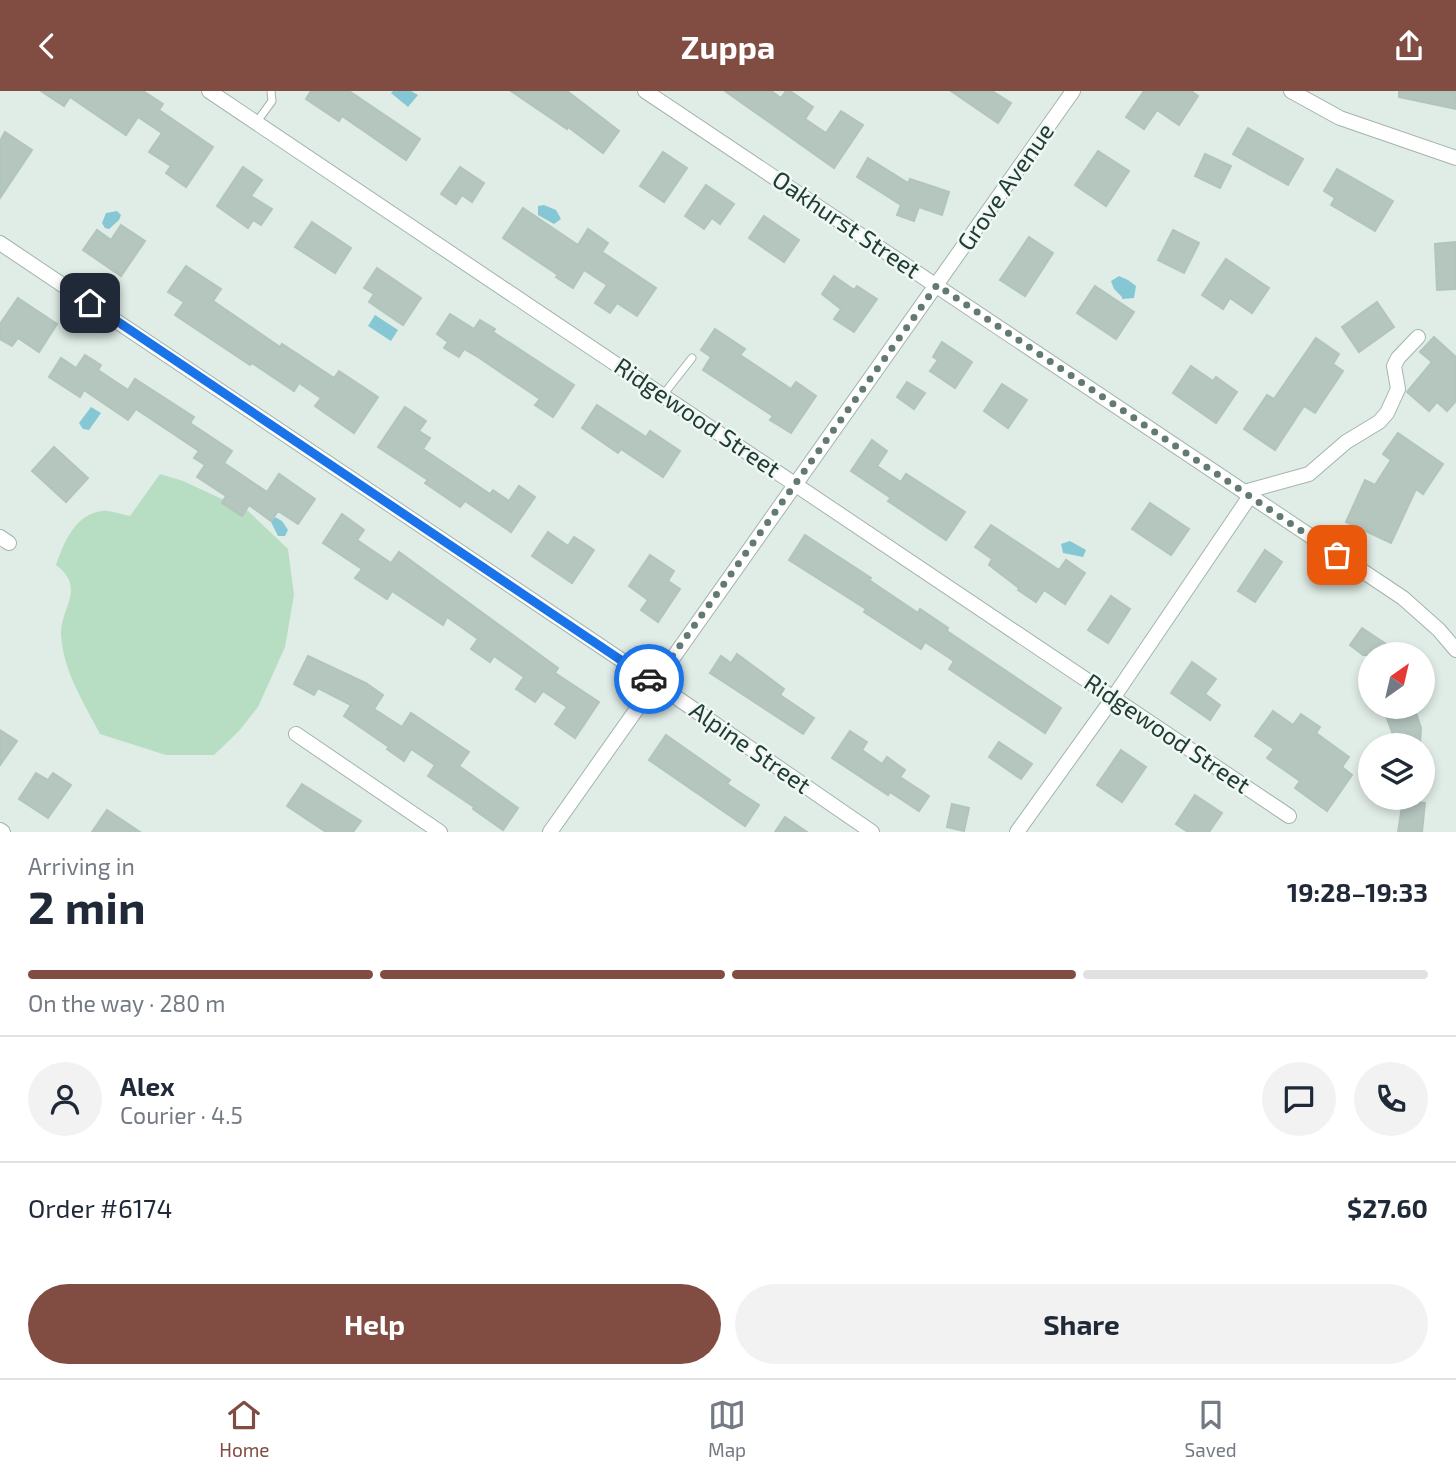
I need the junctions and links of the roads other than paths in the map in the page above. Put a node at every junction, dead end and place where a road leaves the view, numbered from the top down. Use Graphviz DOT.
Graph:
graph roads {
  1 [pos="209,91"];
  2 [pos="271,91"];
  3 [pos="645,91"];
  4 [pos="1073,91"];
  5 [pos="1291,91"];
  6 [pos="256,123"];
  7 [pos="1456,158"];
  8 [pos="0,243"];
  9 [pos="937,285"];
  10 [pos="1418,337"];
  11 [pos="692,358"];
  12 [pos="663,395"];
  13 [pos="796,484"];
  14 [pos="1247,494"];
  15 [pos="1456,650"];
  16 [pos="654,682"];
  17 [pos="1113,698"];
  18 [pos="296,734"];
  19 [pos="1289,816"];
  20 [pos="440,832"];
  21 [pos="550,832"];
  22 [pos="872,832"];
  23 [pos="1017,832"];
  1 -- 6 [label="street, Ridgewood Street"];
  2 -- 6 [label="lane"];
  3 -- 9 [label="street, Oakhurst Street"];
  4 -- 9 [label="street, Grove Avenue"];
  5 -- 7 [label="street"];
  6 -- 12 [label="street, Ridgewood Street"];
  8 -- 16 [label="street, Alpine Street"];
  9 -- 13 [label="street, Grove Avenue"];
  9 -- 14 [label="street, Oakhurst Street"];
  10 -- 14 [label="street"];
  11 -- 12 [label="lane"];
  12 -- 13 [label="street, Ridgewood Street"];
  13 -- 16 [label="street, Grove Avenue"];
  13 -- 17 [label="street, Ridgewood Street"];
  14 -- 15 [label="street, Oakhurst Street"];
  14 -- 17 [label="street"];
  16 -- 21 [label="street, Grove Avenue"];
  16 -- 22 [label="street, Alpine Street"];
  17 -- 19 [label="street, Ridgewood Street"];
  17 -- 23 [label="street"];
  18 -- 20 [label="street"];
}
